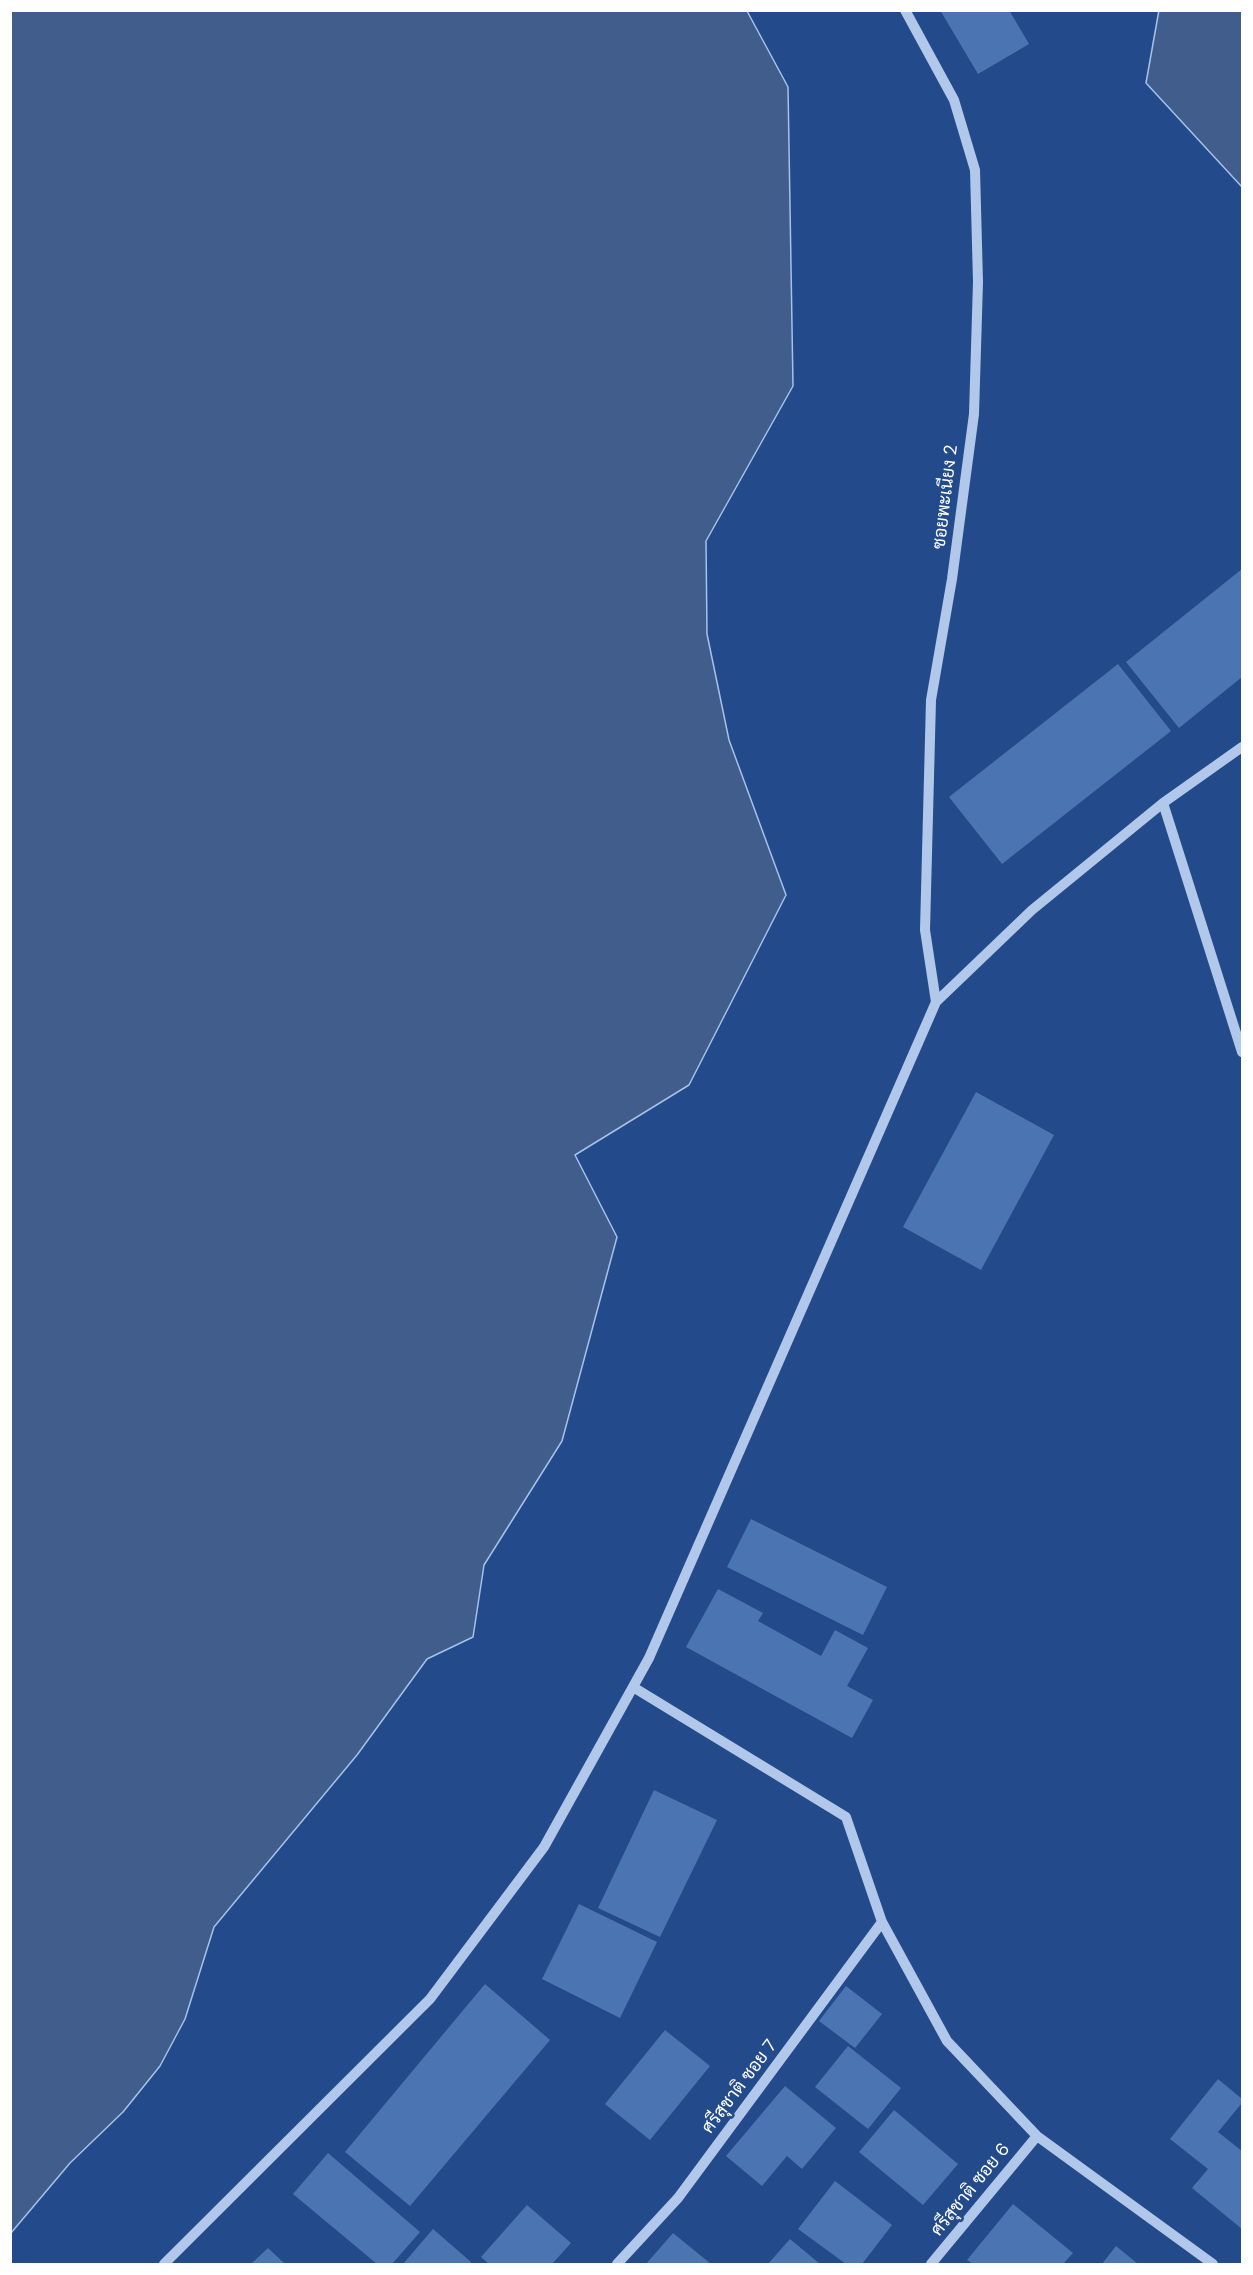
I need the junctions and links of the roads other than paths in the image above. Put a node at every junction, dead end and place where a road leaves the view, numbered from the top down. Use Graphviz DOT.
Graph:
graph roads {
  1 [pos="904,10"];
  2 [pos="1242,747"];
  3 [pos="1163,803"];
  4 [pos="936,1002"];
  5 [pos="1242,1052"];
  6 [pos="633,1687"];
  7 [pos="882,1922"];
  8 [pos="1036,2136"];
  9 [pos="164,2265"];
  10 [pos="617,2265"];
  11 [pos="931,2265"];
  12 [pos="1213,2265"];
  1 -- 4 [label="street, ซอยพะเนียง 2"];
  2 -- 3 [label="street"];
  3 -- 4 [label="street"];
  3 -- 5 [label="street"];
  4 -- 6 [label="street"];
  6 -- 7 [label="street"];
  6 -- 9 [label="street"];
  7 -- 8 [label="street"];
  7 -- 10 [label="street, ศรีสุชาติ ซอย 7"];
  8 -- 11 [label="street, ศรีสุชาติ ซอย 6"];
  8 -- 12 [label="street"];
}
